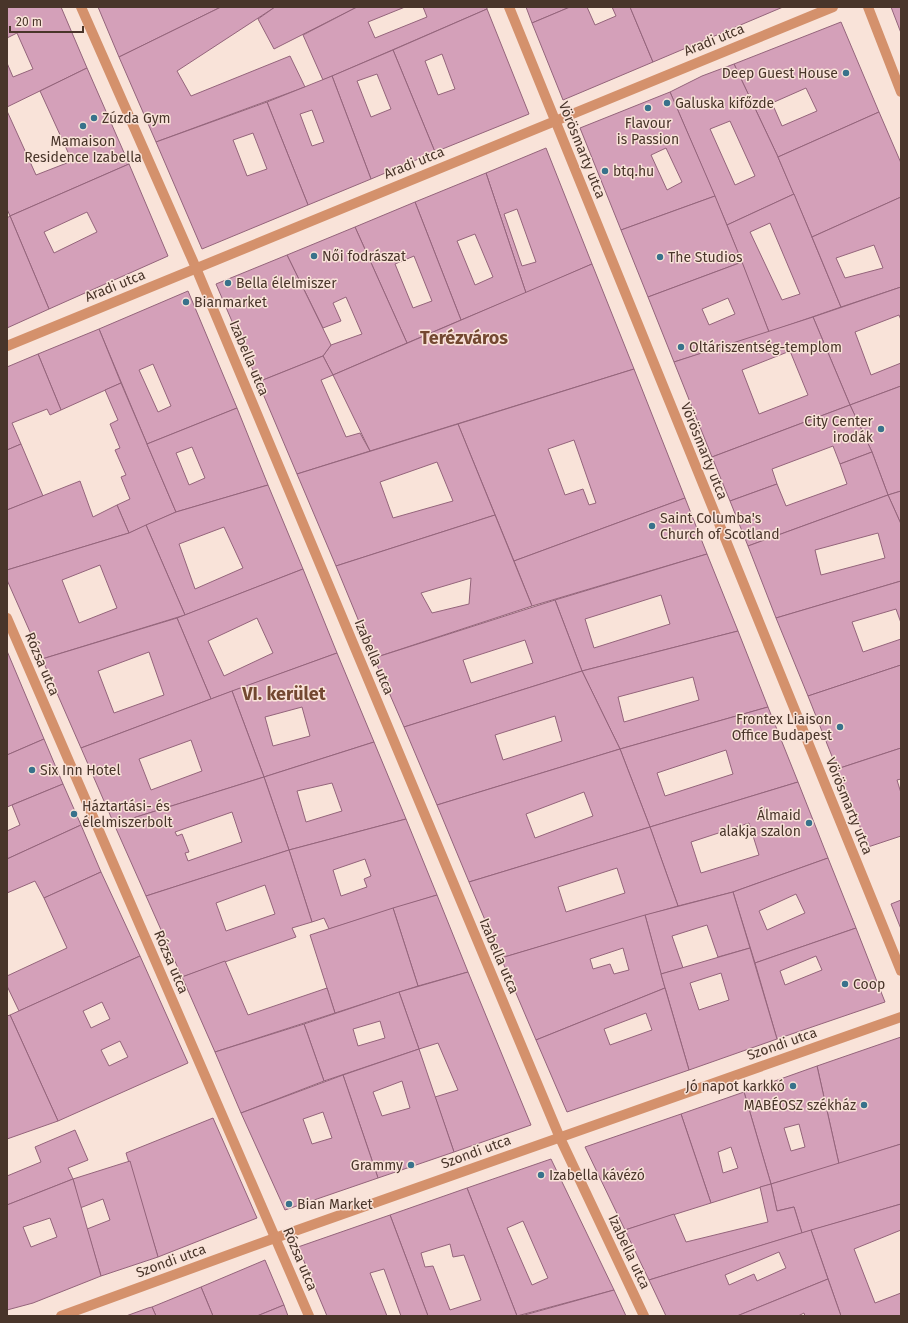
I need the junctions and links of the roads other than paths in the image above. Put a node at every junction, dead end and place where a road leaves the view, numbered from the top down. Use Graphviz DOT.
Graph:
graph roads {
  1 [pos="81,7"];
  2 [pos="509,7"];
  3 [pos="833,7"];
  4 [pos="868,7"];
  5 [pos="901,92"];
  6 [pos="554,120"];
  7 [pos="196,268"];
  8 [pos="7,346"];
  9 [pos="7,618"];
  10 [pos="901,971"];
  11 [pos="901,1017"];
  12 [pos="560,1138"];
  13 [pos="275,1238"];
  14 [pos="61,1316"];
  15 [pos="309,1316"];
  16 [pos="644,1316"];
  1 -- 7 [label="street, Izabella utca"];
  2 -- 6 [label="street, Vörösmarty utca"];
  3 -- 6 [label="street, Aradi utca"];
  4 -- 5 [label="street"];
  6 -- 7 [label="street, Aradi utca"];
  6 -- 10 [label="street, Vörösmarty utca"];
  7 -- 8 [label="street, Aradi utca"];
  7 -- 12 [label="street, Izabella utca"];
  9 -- 13 [label="street, Rózsa utca"];
  11 -- 12 [label="street, Szondi utca"];
  12 -- 13 [label="street, Szondi utca"];
  12 -- 16 [label="street, Izabella utca"];
  13 -- 14 [label="street, Szondi utca"];
  13 -- 15 [label="street, Rózsa utca"];
}
